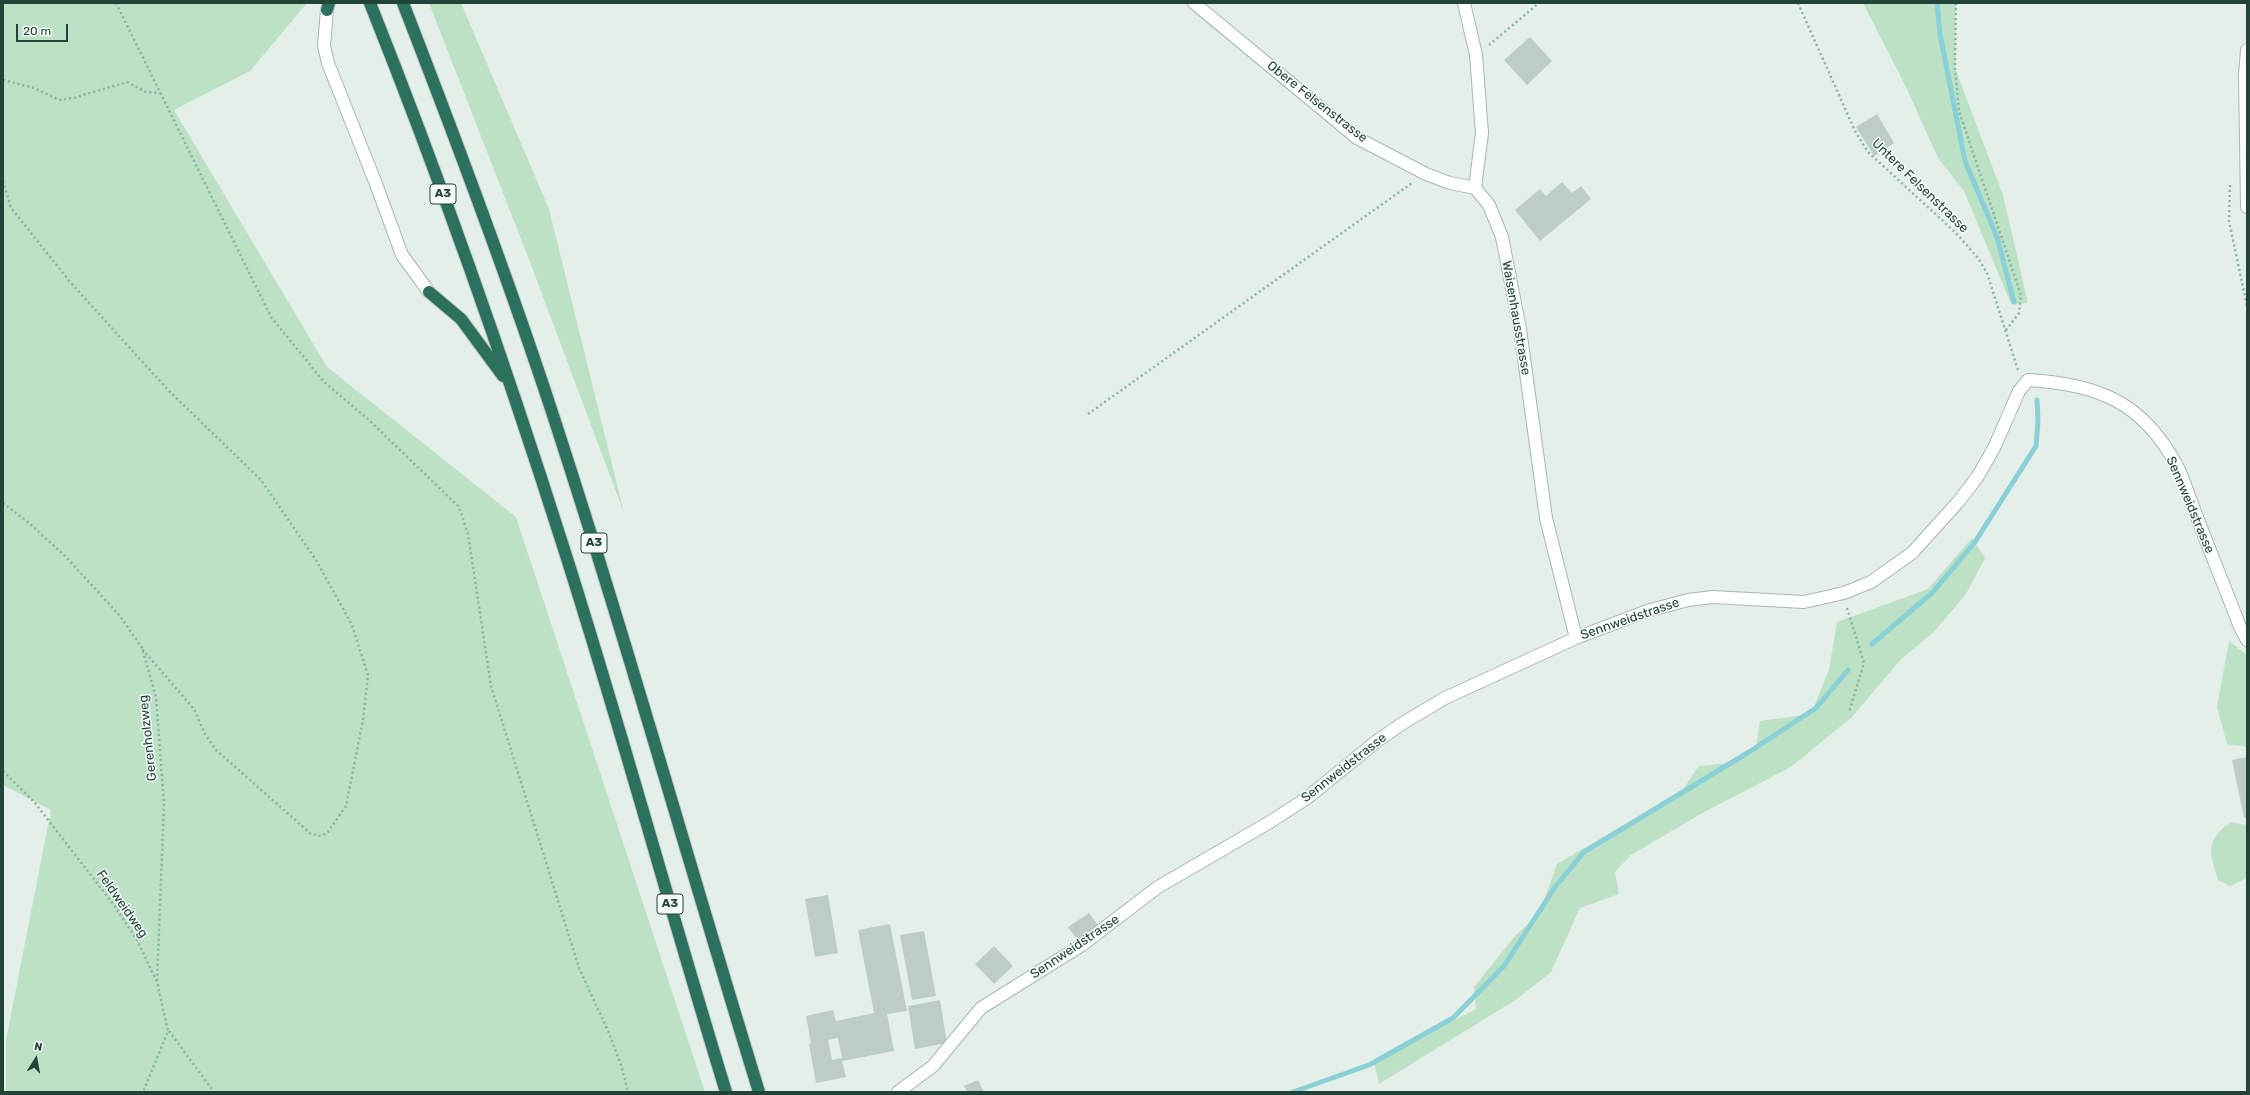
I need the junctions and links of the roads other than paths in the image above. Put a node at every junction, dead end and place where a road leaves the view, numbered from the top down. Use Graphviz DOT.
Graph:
graph roads {
  1 [pos="370,3"];
  2 [pos="403,3"];
  3 [pos="1194,3"];
  4 [pos="1464,3"];
  5 [pos="328,6"];
  6 [pos="2247,50"];
  7 [pos="1475,188"];
  8 [pos="2247,207"];
  9 [pos="429,292"];
  10 [pos="511,387"];
  11 [pos="1576,638"];
  12 [pos="2247,640"];
  13 [pos="726,1092"];
  14 [pos="759,1092"];
  15 [pos="898,1092"];
  1 -- 10 [label="highway, A3"];
  2 -- 14 [label="highway, A3"];
  3 -- 7 [label="street, Obere Felsenstrasse"];
  4 -- 7 [label="street"];
  5 -- 9 [label="street"];
  6 -- 8 [label="street"];
  7 -- 11 [label="street, Waisenhausstrasse"];
  9 -- 10 [label="highway"];
  10 -- 13 [label="highway, A3"];
  11 -- 12 [label="street, Sennweidstrasse"];
  11 -- 15 [label="street, Sennweidstrasse"];
}
